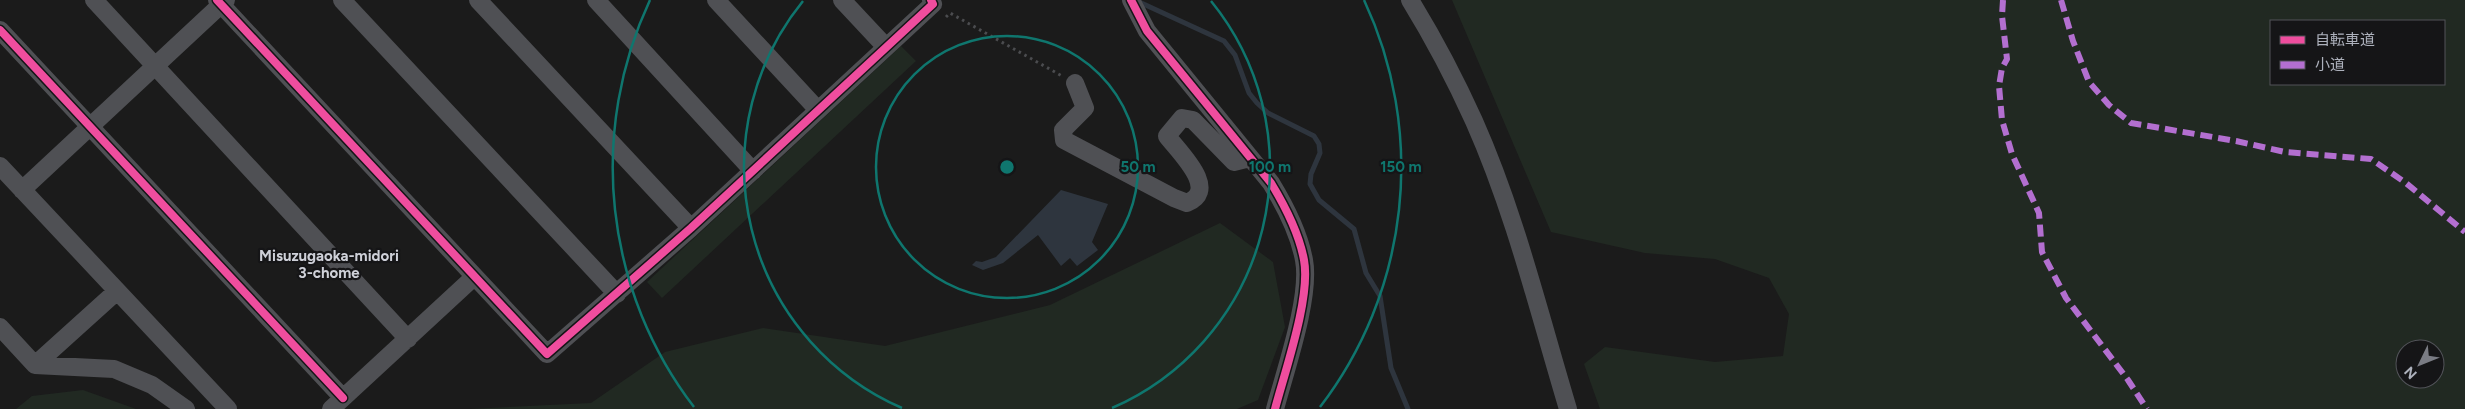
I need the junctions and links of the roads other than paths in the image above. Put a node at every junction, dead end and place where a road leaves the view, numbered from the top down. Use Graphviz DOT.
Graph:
graph roads {
  1 [pos="94,0"];
  2 [pos="342,0"];
  3 [pos="478,0"];
  4 [pos="596,0"];
  5 [pos="716,0"];
  6 [pos="842,0"];
  7 [pos="931,0"];
  8 [pos="1130,0"];
  9 [pos="1410,0"];
  10 [pos="221,2"];
  11 [pos="0,30"];
  12 [pos="886,46"];
  13 [pos="155,66"];
  14 [pos="1075,83"];
  15 [pos="818,110"];
  16 [pos="90,127"];
  17 [pos="1250,158"];
  18 [pos="0,166"];
  19 [pos="753,171"];
  20 [pos="22,190"];
  21 [pos="692,228"];
  22 [pos="474,277"];
  23 [pos="117,291"];
  24 [pos="617,294"];
  25 [pos="0,328"];
  26 [pos="408,339"];
  27 [pos="35,365"];
  28 [pos="337,403"];
  29 [pos="186,409"];
  30 [pos="228,409"];
  31 [pos="1275,409"];
  32 [pos="1568,409"];
  1 -- 13 [label="street"];
  2 -- 24 [label="street"];
  3 -- 21 [label="street"];
  4 -- 19 [label="street"];
  5 -- 15 [label="street"];
  6 -- 12 [label="street"];
  7 -- 12 [label="street"];
  8 -- 17 [label="street"];
  9 -- 32 [label="street"];
  10 -- 13 [label="street"];
  10 -- 22 [label="street"];
  11 -- 16 [label="street"];
  12 -- 15 [label="street"];
  13 -- 16 [label="street"];
  13 -- 26 [label="street"];
  14 -- 17 [label="street"];
  15 -- 19 [label="street"];
  16 -- 20 [label="street"];
  16 -- 28 [label="street"];
  17 -- 31 [label="street"];
  18 -- 20 [label="street"];
  19 -- 21 [label="street"];
  20 -- 23 [label="street"];
  21 -- 24 [label="street"];
  22 -- 24 [label="street"];
  22 -- 26 [label="street"];
  23 -- 27 [label="street"];
  23 -- 30 [label="street"];
  25 -- 27 [label="street"];
  26 -- 28 [label="street"];
  27 -- 29 [label="street"];
}
